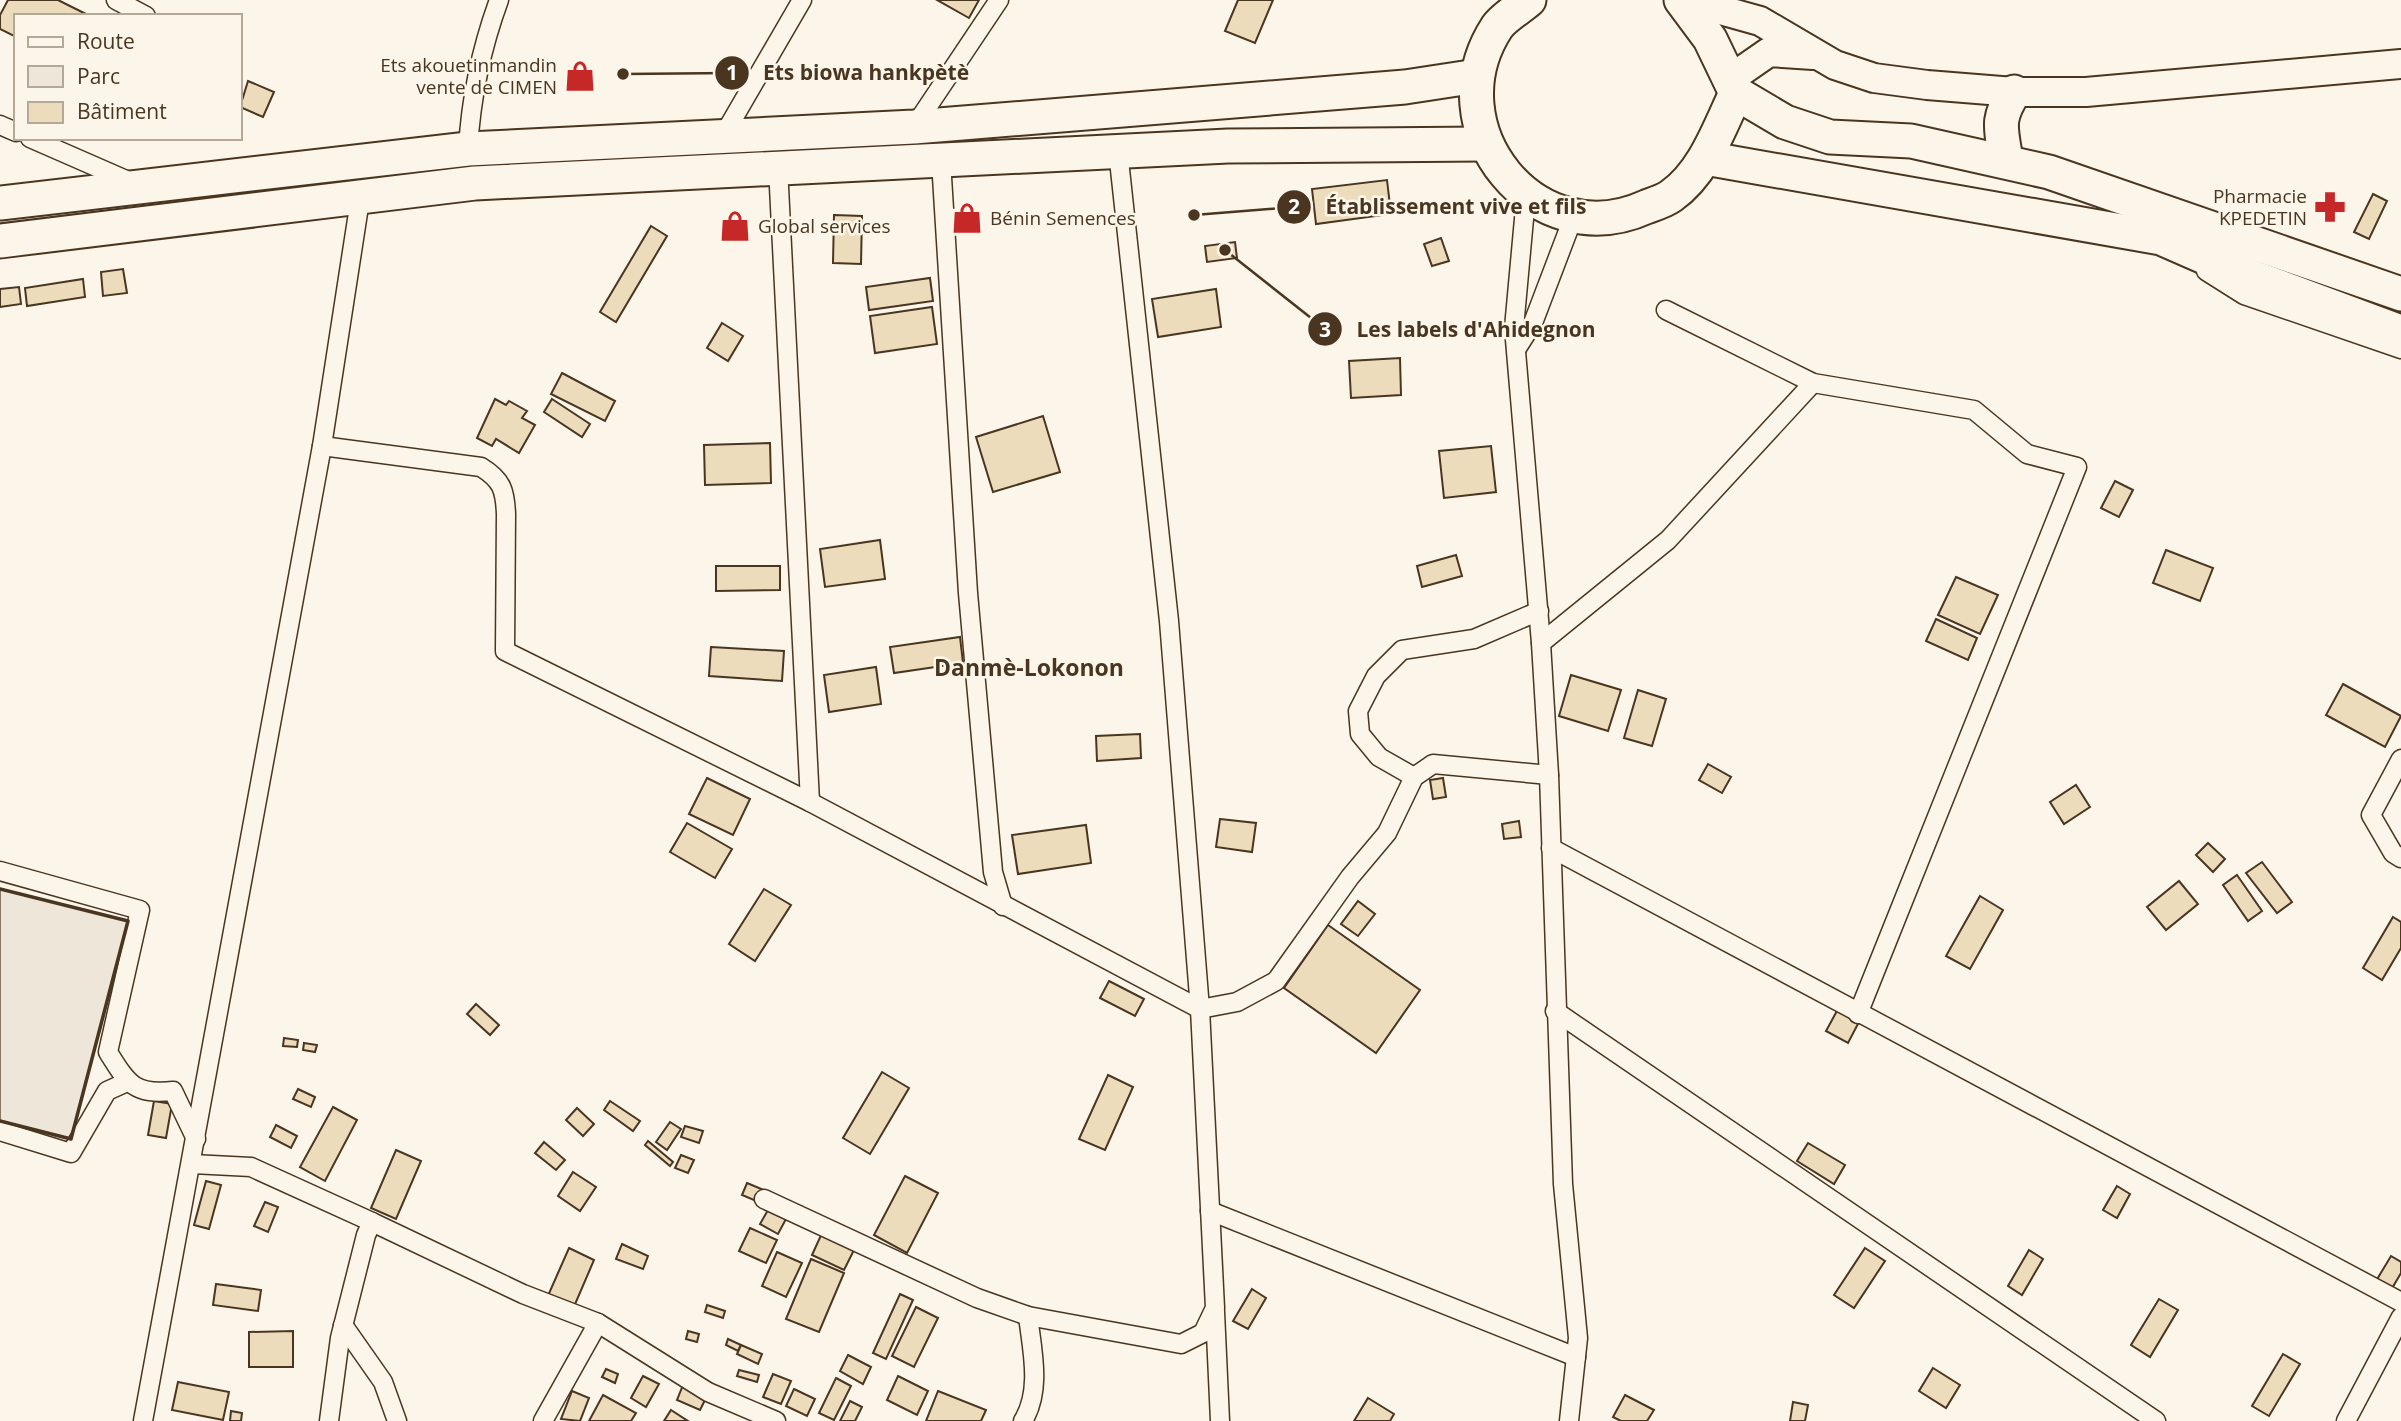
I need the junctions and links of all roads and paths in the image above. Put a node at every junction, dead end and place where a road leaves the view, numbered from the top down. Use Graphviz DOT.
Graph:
graph roads {
  1 [pos="116,0"];
  2 [pos="499,0"];
  3 [pos="802,0"];
  4 [pos="999,0"];
  5 [pos="1530,0"];
  6 [pos="1683,0"];
  7 [pos="1496,13"];
  8 [pos="142,14"];
  9 [pos="1821,55"];
  10 [pos="2401,64"];
  11 [pos="1477,76"];
  12 [pos="1733,86"];
  13 [pos="2014,92"];
  14 [pos="914,127"];
  15 [pos="723,136"];
  16 [pos="35,140"];
  17 [pos="1484,144"];
  18 [pos="468,149"];
  19 [pos="1118,150"];
  20 [pos="1705,158"];
  21 [pos="2006,160"];
  22 [pos="941,161"];
  23 [pos="778,167"];
  24 [pos="138,185"];
  25 [pos="1526,197"];
  26 [pos="359,200"];
  27 [pos="0,202"];
  28 [pos="1573,218"];
  29 [pos="2161,238"];
  30 [pos="0,241"];
  31 [pos="2401,294"];
  32 [pos="1666,310"];
  33 [pos="2401,332"];
  34 [pos="1517,348"];
  35 [pos="2401,349"];
  36 [pos="1813,383"];
  37 [pos="321,446"];
  38 [pos="1539,611"];
  39 [pos="1541,643"];
  40 [pos="2401,758"];
  41 [pos="1549,775"];
  42 [pos="1414,777"];
  43 [pos="810,802"];
  44 [pos="1551,848"];
  45 [pos="2401,858"];
  46 [pos="0,871"];
  47 [pos="1003,906"];
  48 [pos="1200,1009"];
  49 [pos="1555,1012"];
  50 [pos="1858,1014"];
  51 [pos="127,1082"];
  52 [pos="0,1131"];
  53 [pos="196,1139"];
  54 [pos="192,1164"];
  55 [pos="764,1199"];
  56 [pos="1210,1212"];
  57 [pos="372,1222"];
  58 [pos="2401,1302"];
  59 [pos="1214,1308"];
  60 [pos="1028,1316"];
  61 [pos="2401,1317"];
  62 [pos="598,1323"];
  63 [pos="343,1325"];
  64 [pos="1576,1357"];
  65 [pos="334,1419"];
  66 [pos="143,1421"];
  67 [pos="397,1421"];
  68 [pos="542,1421"];
  69 [pos="776,1421"];
  70 [pos="1023,1421"];
  71 [pos="1220,1421"];
  72 [pos="1569,1421"];
  73 [pos="2156,1421"];
  74 [pos="2346,1421"];
  1 -- 8 [label="street"];
  2 -- 18 [label="street"];
  3 -- 15 [label="street"];
  4 -- 14 [label="street"];
  5 -- 7 [label="highway"];
  6 -- 9 [label="main road"];
  6 -- 12 [label="highway"];
  7 -- 11 [label="highway"];
  9 -- 12 [label="main road"];
  9 -- 13 [label="main road"];
  10 -- 13 [label="main road"];
  11 -- 14 [label="highway"];
  11 -- 17 [label="highway"];
  12 -- 20 [label="highway"];
  12 -- 21 [label="highway"];
  13 -- 21 [label="highway"];
  14 -- 15 [label="highway"];
  15 -- 18 [label="highway"];
  16 -- 24 [label="street"];
  17 -- 19 [label="highway"];
  17 -- 25 [label="highway"];
  18 -- 24 [label="highway"];
  19 -- 22 [label="highway"];
  19 -- 48 [label="street"];
  20 -- 28 [label="highway"];
  20 -- 29 [label="highway"];
  21 -- 31 [label="highway"];
  22 -- 23 [label="highway"];
  22 -- 47 [label="street"];
  23 -- 26 [label="highway"];
  23 -- 43 [label="street"];
  24 -- 27 [label="highway"];
  25 -- 28 [label="highway"];
  25 -- 34 [label="street"];
  26 -- 30 [label="highway"];
  26 -- 37 [label="street"];
  28 -- 34 [label="street"];
  29 -- 33 [label="highway"];
  29 -- 35 [label="street"];
  32 -- 36 [label="street"];
  34 -- 38 [label="street"];
  36 -- 39 [label="street"];
  36 -- 50 [label="street"];
  37 -- 43 [label="street"];
  37 -- 53 [label="street"];
  38 -- 39 [label="street"];
  38 -- 42 [label="street"];
  39 -- 41 [label="street"];
  40 -- 45 [label="street"];
  41 -- 42 [label="street"];
  41 -- 44 [label="street"];
  42 -- 48 [label="street"];
  43 -- 47 [label="street"];
  44 -- 49 [label="street"];
  44 -- 50 [label="street"];
  46 -- 51 [label="street"];
  47 -- 48 [label="street"];
  48 -- 56 [label="street"];
  49 -- 64 [label="street"];
  49 -- 73 [label="street"];
  50 -- 58 [label="street"];
  51 -- 52 [label="street"];
  51 -- 53 [label="street"];
  53 -- 54 [label="street"];
  54 -- 57 [label="street"];
  54 -- 66 [label="street"];
  55 -- 60 [label="street"];
  56 -- 59 [label="street"];
  56 -- 64 [label="street"];
  57 -- 62 [label="street"];
  57 -- 63 [label="street"];
  59 -- 60 [label="street"];
  59 -- 71 [label="street"];
  60 -- 70 [label="street"];
  61 -- 74 [label="street"];
  62 -- 68 [label="street"];
  62 -- 69 [label="street"];
  63 -- 65 [label="street"];
  63 -- 67 [label="street"];
  64 -- 72 [label="street"];
}
